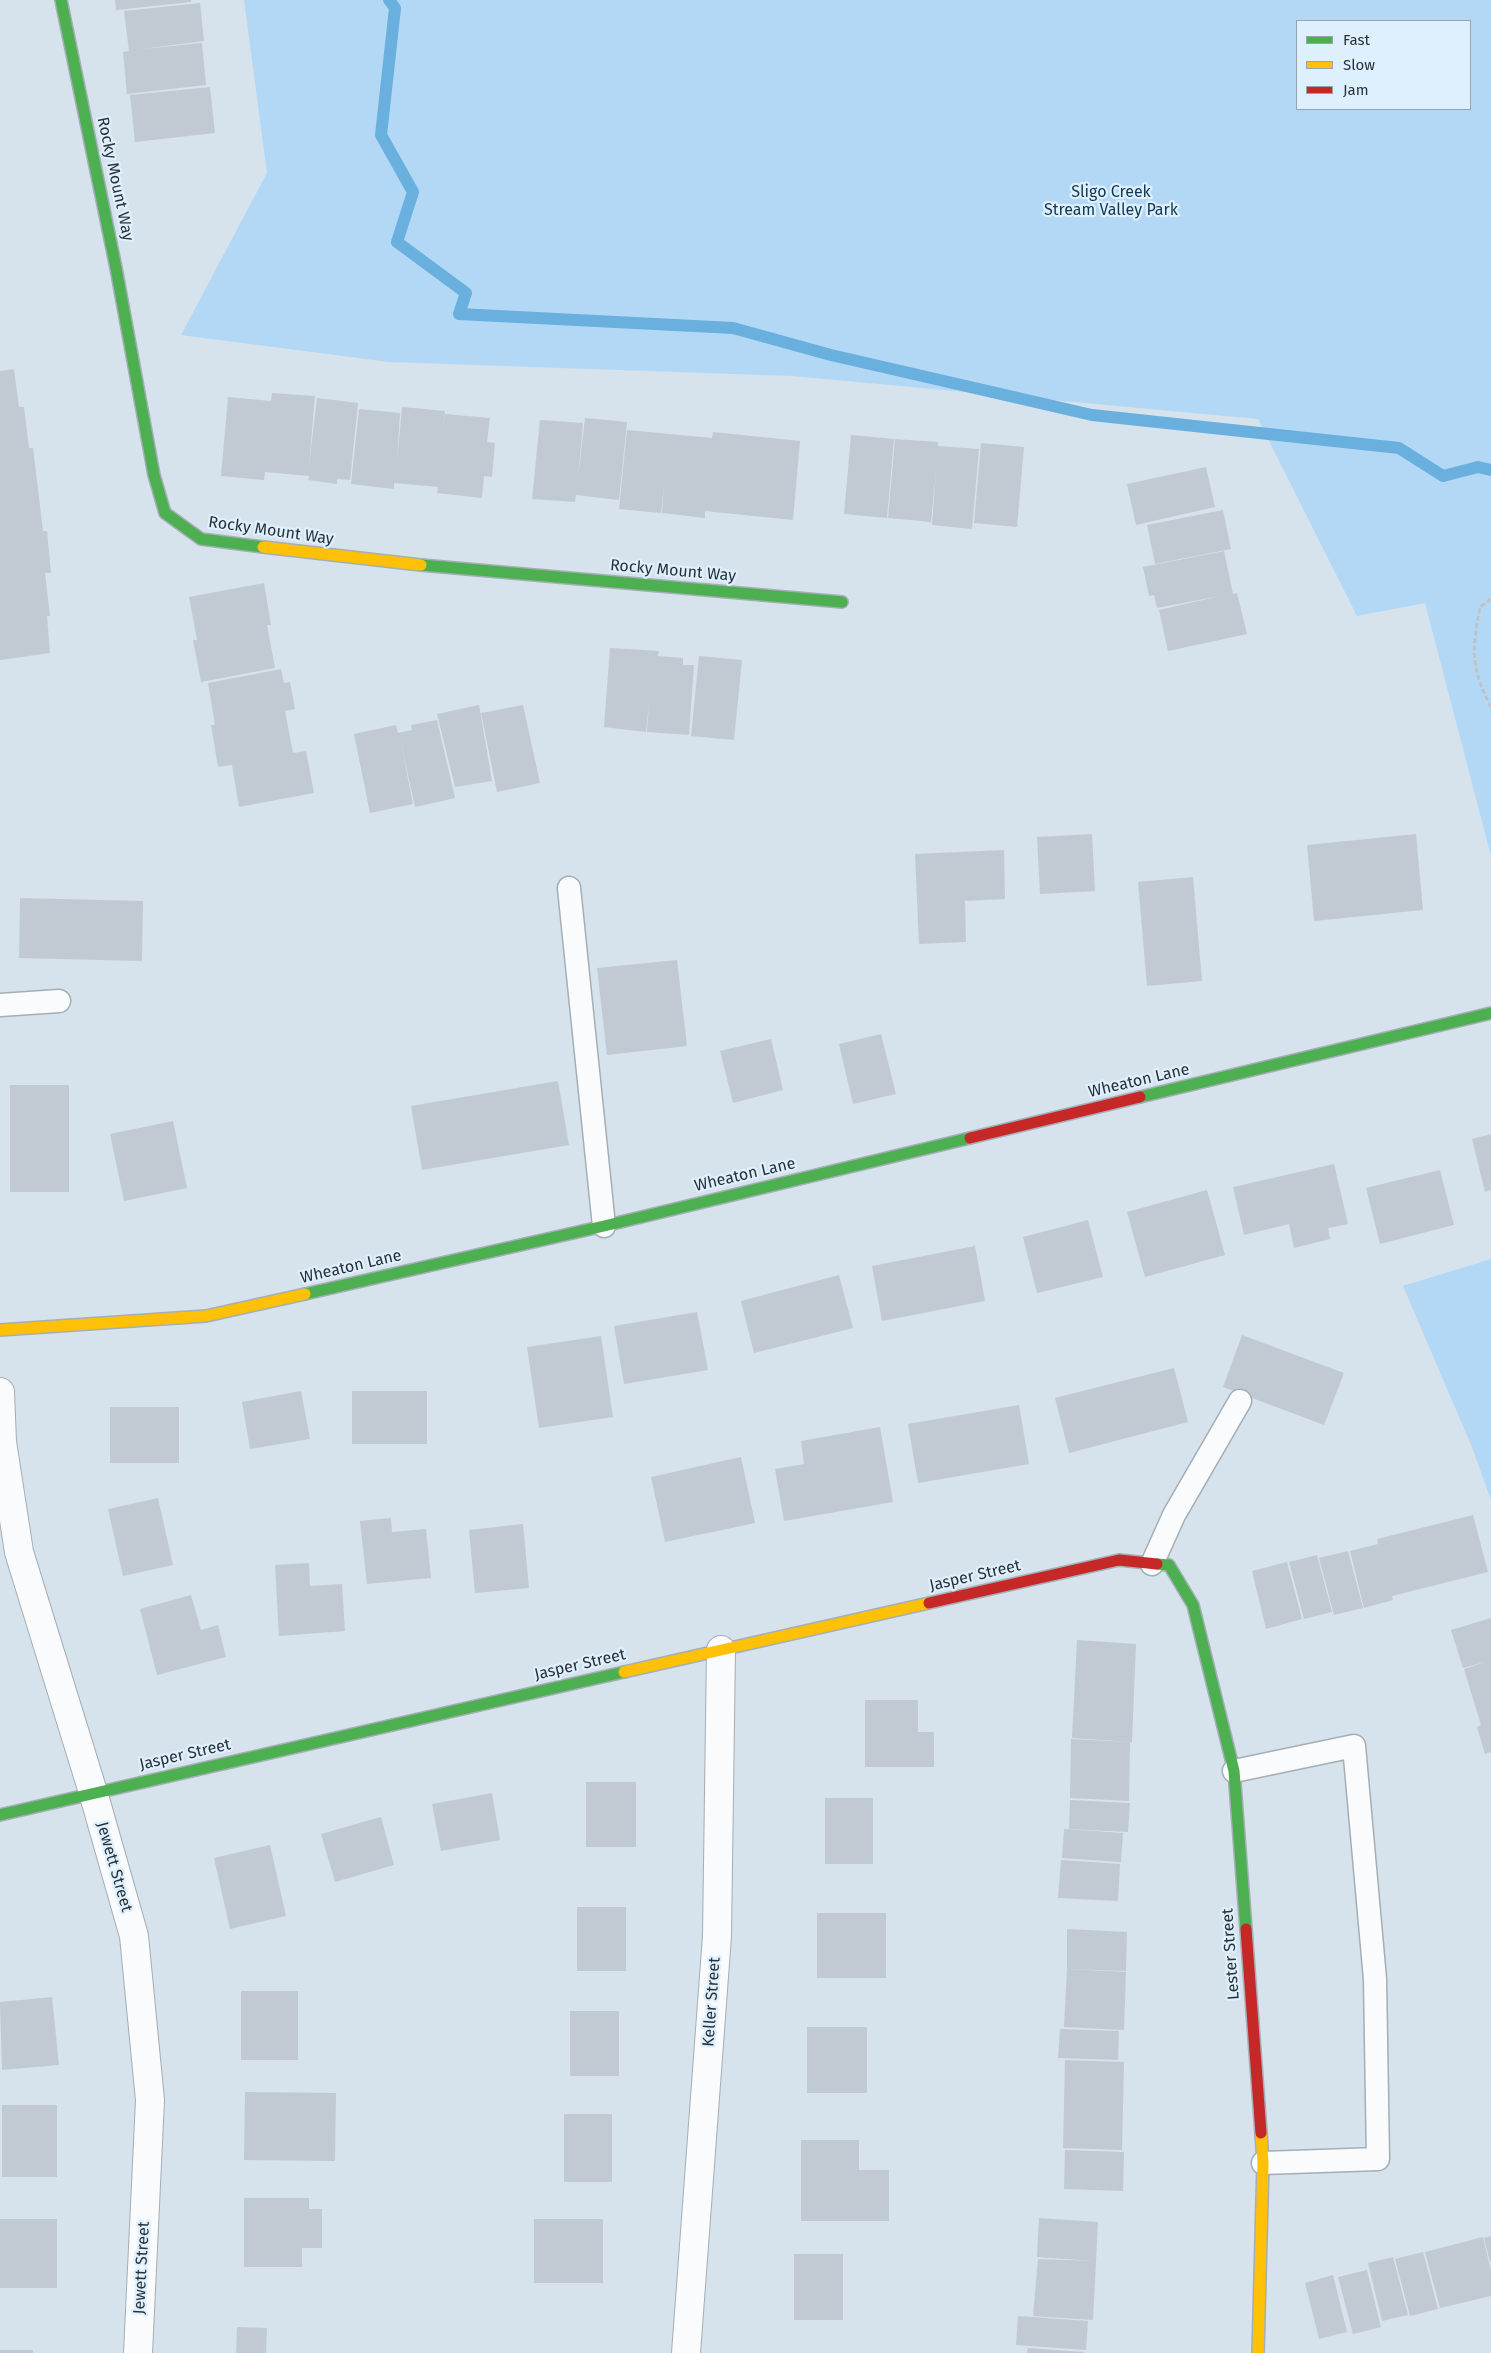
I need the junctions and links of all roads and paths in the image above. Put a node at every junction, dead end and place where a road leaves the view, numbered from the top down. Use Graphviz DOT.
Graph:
graph roads {
  1 [pos="61,0"];
  2 [pos="1491,599"];
  3 [pos="842,602"];
  4 [pos="1491,707"];
  5 [pos="569,888"];
  6 [pos="59,1001"];
  7 [pos="0,1005"];
  8 [pos="1491,1013"];
  9 [pos="604,1226"];
  10 [pos="0,1330"];
  11 [pos="0,1392"];
  12 [pos="1240,1401"];
  13 [pos="1160,1564"];
  14 [pos="721,1650"];
  15 [pos="1234,1771"];
  16 [pos="93,1792"];
  17 [pos="0,1815"];
  18 [pos="1263,2163"];
  19 [pos="138,2353"];
  20 [pos="686,2353"];
  21 [pos="1258,2353"];
  1 -- 3 [label="street, Rocky Mount Way"];
  2 -- 4 [label="path"];
  5 -- 9 [label="lane"];
  6 -- 7 [label="lane"];
  8 -- 9 [label="street, Wheaton Lane"];
  9 -- 10 [label="street, Wheaton Lane"];
  11 -- 16 [label="street, Jewett Street"];
  12 -- 13 [label="lane"];
  13 -- 14 [label="street, Jasper Street"];
  13 -- 15 [label="street, Lester Street"];
  14 -- 16 [label="street, Jasper Street"];
  14 -- 20 [label="street, Keller Street"];
  15 -- 18 [label="street, Lester Street"];
  15 -- 18 [label="lane"];
  16 -- 17 [label="street, Jasper Street"];
  16 -- 19 [label="street, Jewett Street"];
  18 -- 21 [label="street, Lester Street"];
}
